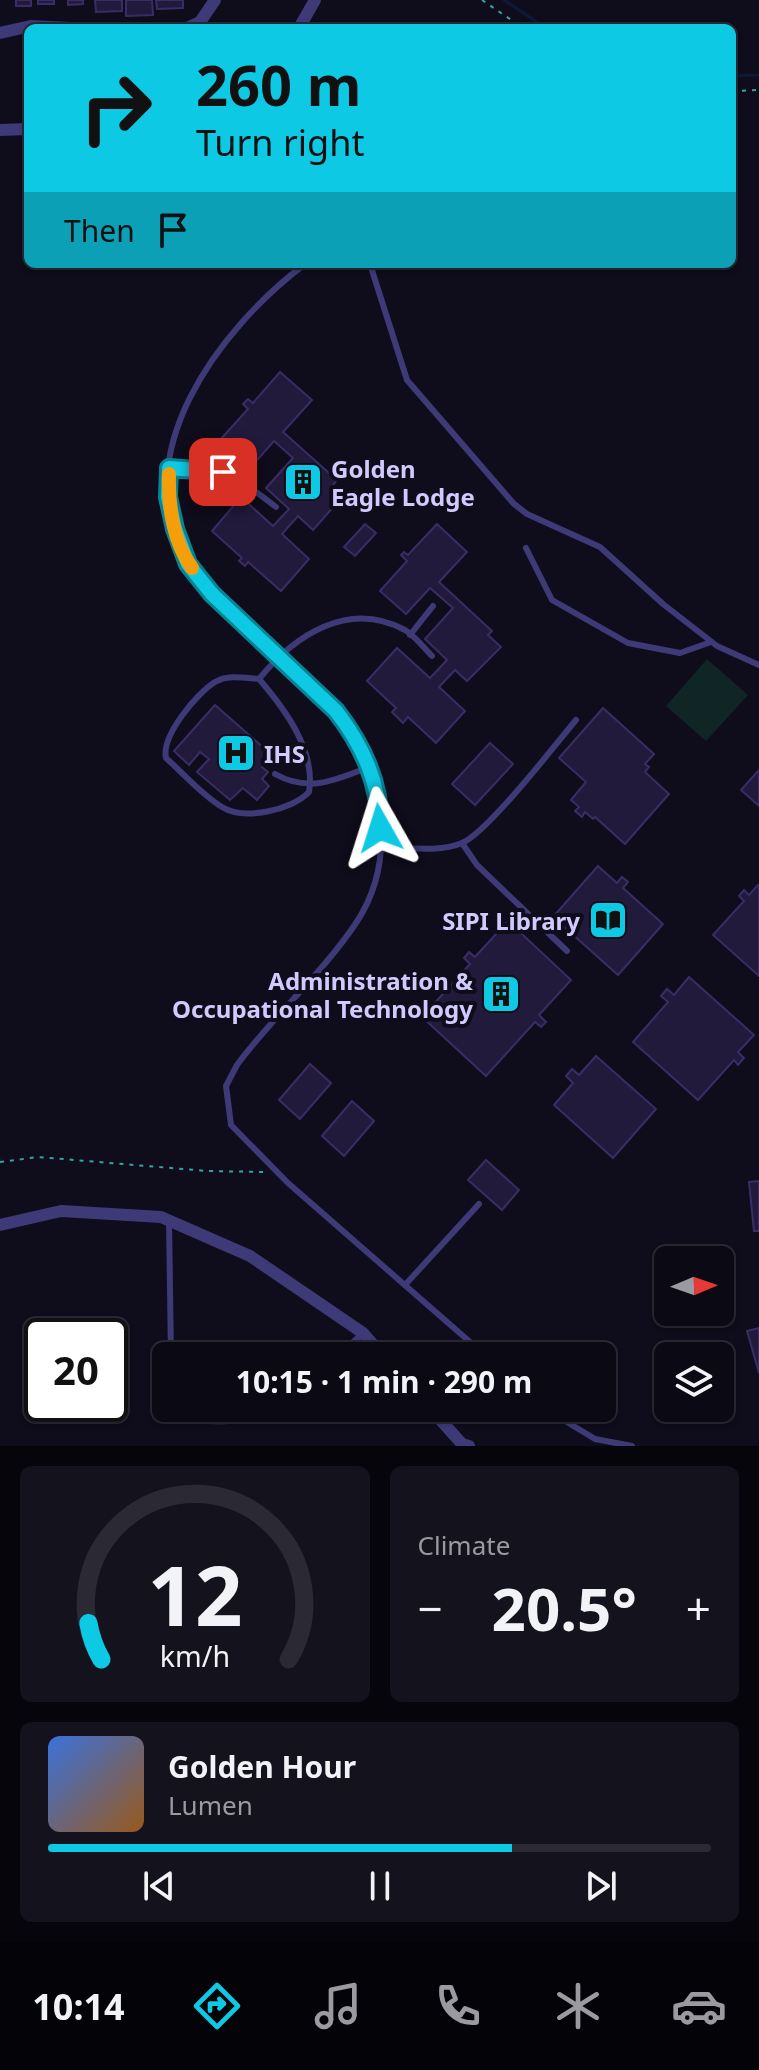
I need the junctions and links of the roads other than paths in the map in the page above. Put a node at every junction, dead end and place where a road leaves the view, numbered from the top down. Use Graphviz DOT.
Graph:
graph roads {
  1 [pos="215,0"];
  2 [pos="314,0"];
  3 [pos="196,24"];
  4 [pos="301,24"];
  5 [pos="24,28"];
  6 [pos="0,33"];
  7 [pos="24,129"];
  8 [pos="0,130"];
  9 [pos="300,268"];
  10 [pos="371,268"];
  11 [pos="169,468"];
  12 [pos="276,507"];
  13 [pos="526,548"];
  14 [pos="433,606"];
  15 [pos="410,635"];
  16 [pos="711,642"];
  17 [pos="278,656"];
  18 [pos="432,656"];
  19 [pos="759,665"];
  20 [pos="259,679"];
  21 [pos="576,720"];
  22 [pos="369,767"];
  23 [pos="275,774"];
  24 [pos="310,785"];
  25 [pos="462,843"];
  26 [pos="381,847"];
  27 [pos="567,951"];
  28 [pos="479,1204"];
  29 [pos="169,1220"];
  30 [pos="0,1225"];
  31 [pos="405,1285"];
  32 [pos="363,1333"];
  33 [pos="171,1342"];
  34 [pos="353,1342"];
  35 [pos="371,1342"];
  36 [pos="470,1342"];
  37 [pos="443,1422"];
  38 [pos="567,1422"];
  39 [pos="465,1445"];
  40 [pos="632,1446"];
  1 -- 3 [label="street"];
  2 -- 4 [label="street"];
  5 -- 6 [label="street"];
  7 -- 8 [label="street"];
  9 -- 11 [label="lane"];
  10 -- 16 [label="lane"];
  11 -- 12 [label="lane"];
  11 -- 17 [label="lane"];
  13 -- 16 [label="lane"];
  14 -- 15 [label="lane"];
  15 -- 17 [label="lane"];
  15 -- 18 [label="lane"];
  16 -- 19 [label="lane"];
  17 -- 20 [label="lane"];
  17 -- 22 [label="lane"];
  20 -- 24 [label="lane"];
  20 -- 24 [label="lane"];
  21 -- 25 [label="lane"];
  22 -- 24 [label="lane"];
  22 -- 26 [label="lane"];
  23 -- 24 [label="lane"];
  25 -- 26 [label="lane"];
  25 -- 27 [label="lane"];
  26 -- 31 [label="lane"];
  28 -- 31 [label="lane"];
  29 -- 30 [label="street"];
  29 -- 32 [label="street"];
  29 -- 33 [label="lane"];
  31 -- 36 [label="lane"];
  32 -- 34 [label="lane"];
  32 -- 35 [label="street"];
  37 -- 39 [label="street"];
  38 -- 40 [label="lane"];
}
